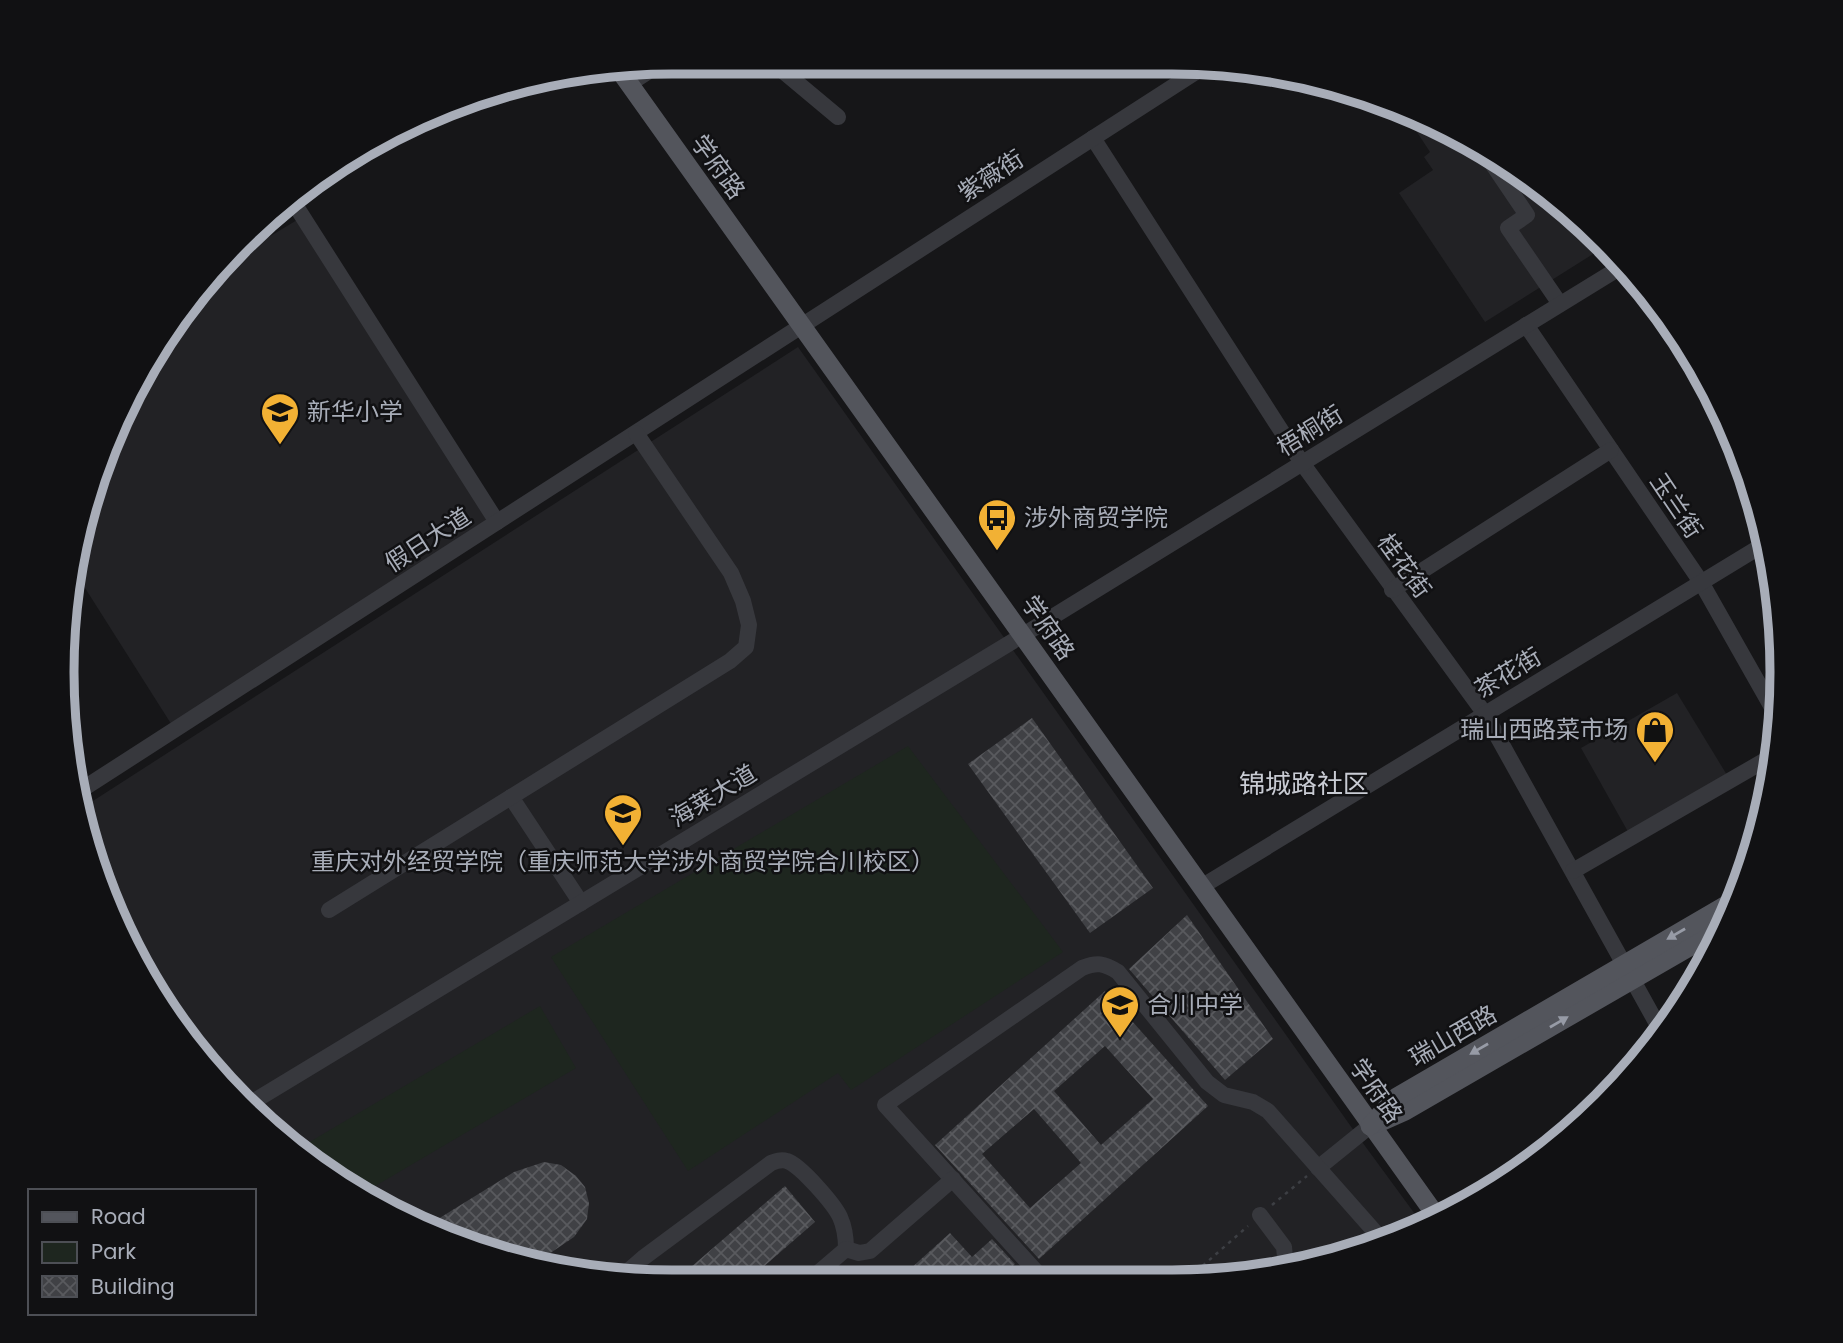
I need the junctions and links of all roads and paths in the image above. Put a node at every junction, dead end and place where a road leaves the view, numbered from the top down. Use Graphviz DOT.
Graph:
graph roads {
  1 [pos="787,74"];
  2 [pos="1193,75"];
  3 [pos="624,76"];
  4 [pos="838,117"];
  5 [pos="1093,138"];
  6 [pos="1496,169"];
  7 [pos="296,206"];
  8 [pos="1615,270"];
  9 [pos="1560,304"];
  10 [pos="1527,325"];
  11 [pos="802,326"];
  12 [pos="636,433"];
  13 [pos="1611,450"];
  14 [pos="1302,463"];
  15 [pos="497,522"];
  16 [pos="1757,549"];
  17 [pos="1701,582"];
  18 [pos="1392,590"];
  19 [pos="1023,635"];
  20 [pos="1769,701"];
  21 [pos="1485,714"];
  22 [pos="1762,762"];
  23 [pos="85,788"];
  24 [pos="511,797"];
  25 [pos="1573,871"];
  26 [pos="1201,887"];
  27 [pos="581,903"];
  28 [pos="329,910"];
  29 [pos="1719,911"];
  30 [pos="1709,934"];
  31 [pos="1628,972"];
  32 [pos="1656,1022"];
  33 [pos="255,1100"];
  34 [pos="1370,1126"];
  35 [pos="1318,1168"];
  36 [pos="953,1179"];
  37 [pos="1432,1210"];
  38 [pos="1260,1215"];
  39 [pos="1375,1234"];
  40 [pos="846,1249"];
  41 [pos="1285,1258"];
  42 [pos="632,1268"];
  43 [pos="1200,1269"];
  44 [pos="822,1270"];
  45 [pos="1035,1270"];
  1 -- 4 [label="street"];
  2 -- 5 [label="street, 紫薇街"];
  3 -- 11 [label="main road, 学府路"];
  5 -- 11 [label="street, 紫薇街"];
  5 -- 14 [label="street, 桂花街"];
  6 -- 9 [label="street"];
  7 -- 15 [label="street"];
  8 -- 9 [label="street, 梧桐街"];
  9 -- 10 [label="street, 梧桐街"];
  10 -- 13 [label="street, 玉兰街"];
  10 -- 14 [label="street, 梧桐街"];
  11 -- 12 [label="street, 假日大道"];
  11 -- 19 [label="main road, 学府路"];
  12 -- 15 [label="street, 假日大道"];
  12 -- 24 [label="street"];
  13 -- 17 [label="street, 玉兰街"];
  13 -- 18 [label="street"];
  14 -- 18 [label="street, 桂花街"];
  14 -- 19 [label="street, 梧桐街"];
  15 -- 23 [label="street, 假日大道"];
  16 -- 17 [label="street, 茶花街"];
  17 -- 20 [label="street, 玉兰街"];
  17 -- 21 [label="street, 茶花街"];
  18 -- 21 [label="street, 桂花街"];
  19 -- 26 [label="main road, 学府路"];
  19 -- 27 [label="street, 海莱大道"];
  21 -- 25 [label="street, 桂花街"];
  21 -- 26 [label="street, 茶花街"];
  22 -- 25 [label="street"];
  24 -- 27 [label="street"];
  24 -- 28 [label="street"];
  25 -- 31 [label="street, 桂花街"];
  26 -- 34 [label="main road, 学府路"];
  27 -- 33 [label="street, 海莱大道"];
  29 -- 31 [label="main road, 瑞山西路, one-way"];
  30 -- 31 [label="main road, 瑞山西路"];
  31 -- 32 [label="street, 桂花街"];
  31 -- 34 [label="main road, 瑞山西路"];
  34 -- 35 [label="street"];
  34 -- 37 [label="main road, 学府路"];
  35 -- 36 [label="street"];
  35 -- 38 [label="path"];
  35 -- 39 [label="street"];
  36 -- 40 [label="street"];
  36 -- 45 [label="street"];
  38 -- 41 [label="street"];
  38 -- 43 [label="path"];
  40 -- 42 [label="street"];
  40 -- 44 [label="street"];
}
